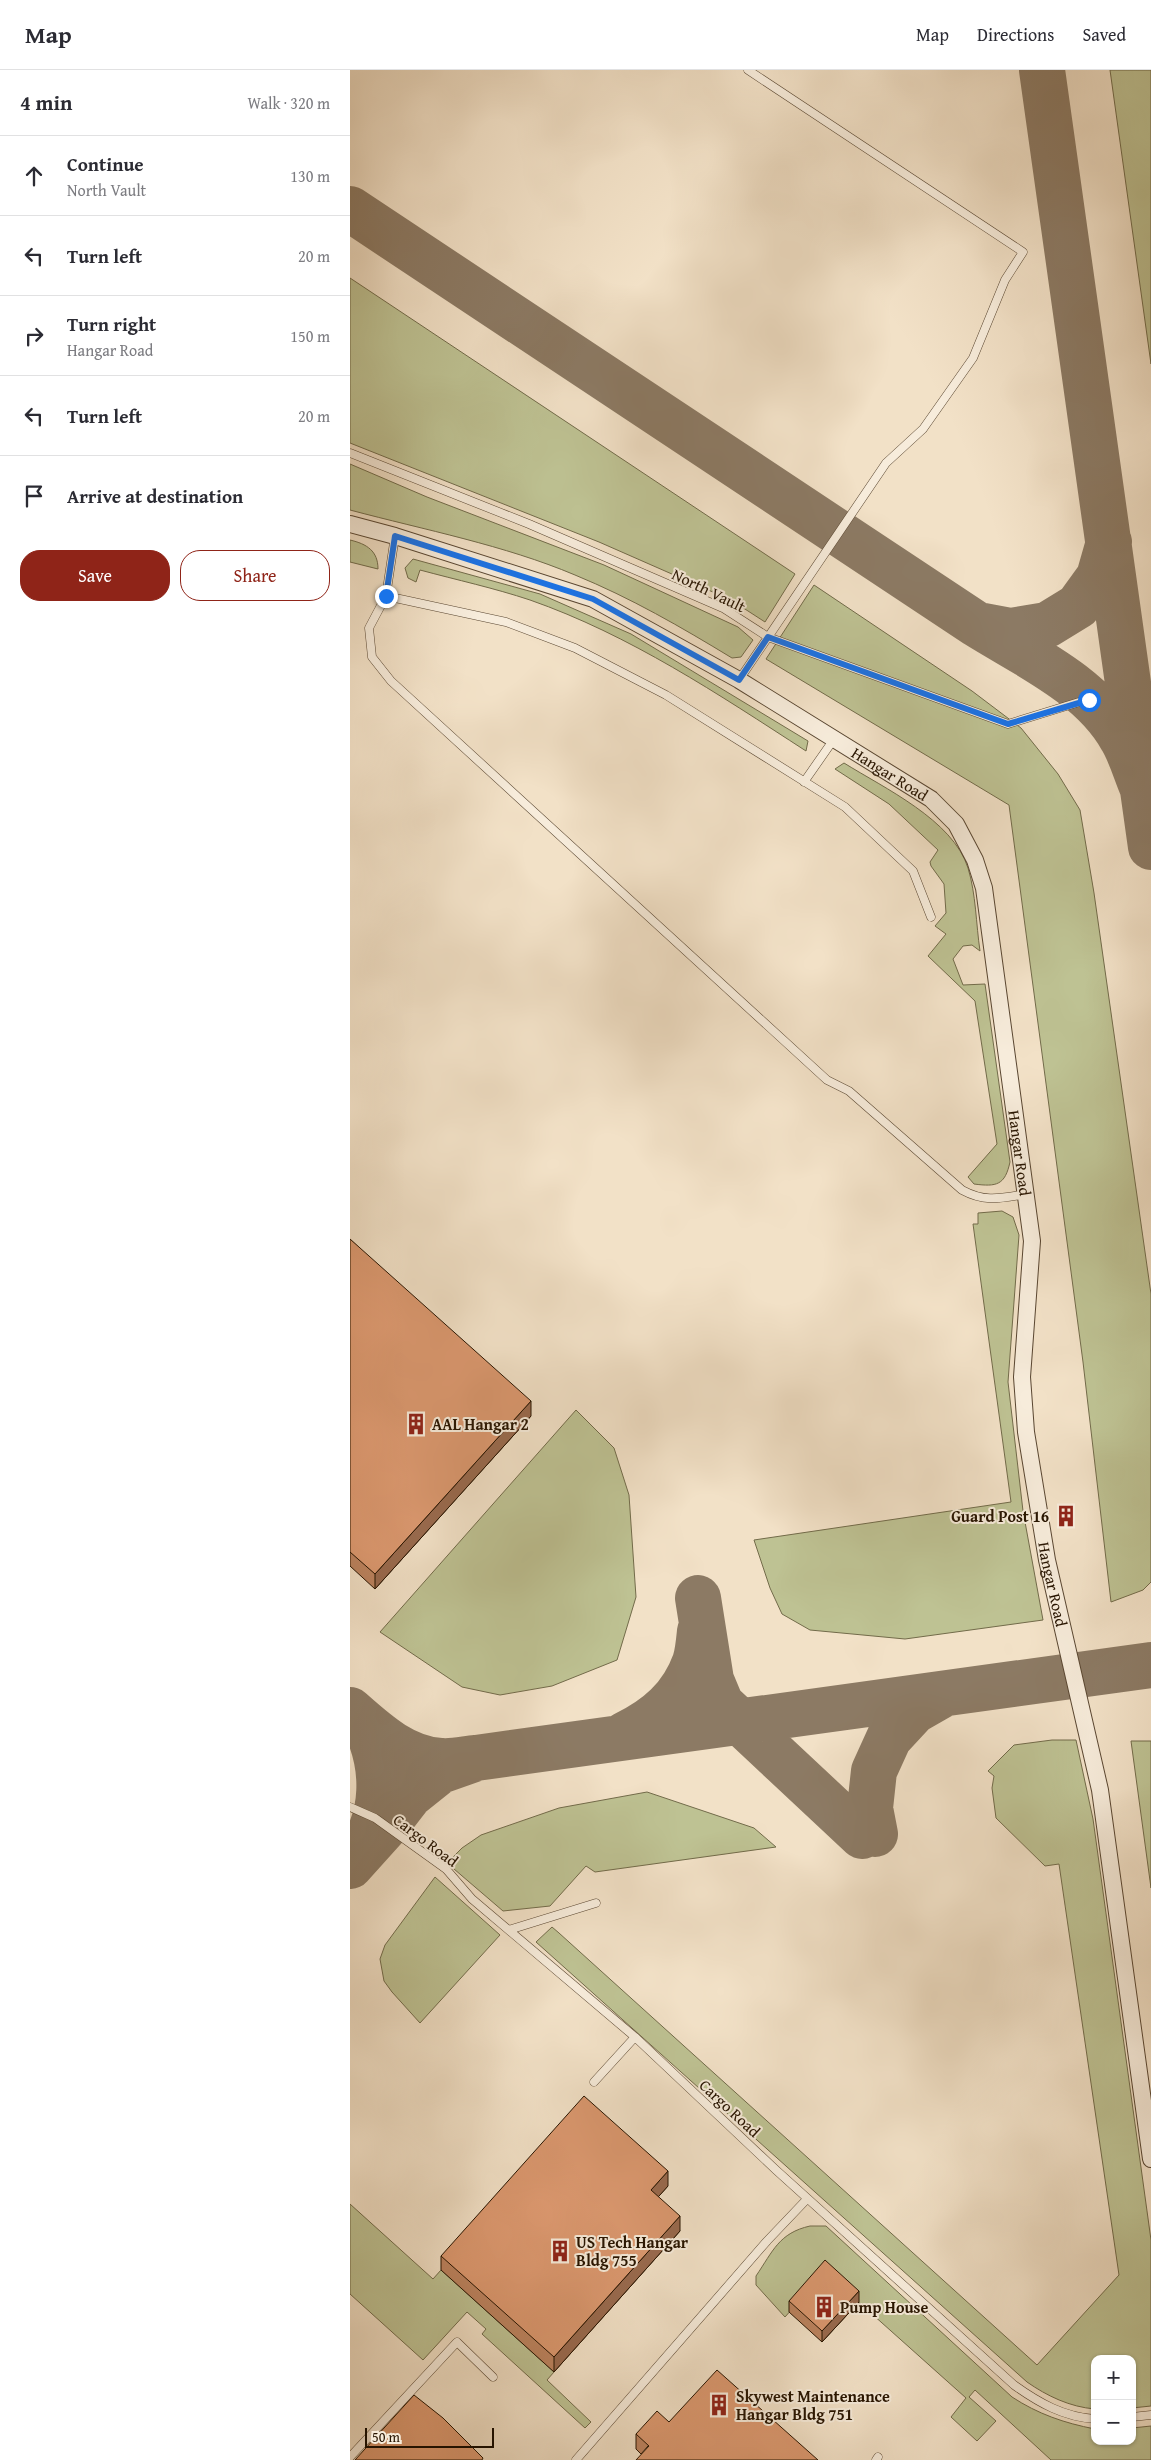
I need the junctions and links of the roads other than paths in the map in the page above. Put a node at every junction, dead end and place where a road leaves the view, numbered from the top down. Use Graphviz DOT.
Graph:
graph roads {
  1 [pos="748,70"];
  2 [pos="350,453"];
  3 [pos="350,524"];
  4 [pos="395,536"];
  5 [pos="386,596"];
  6 [pos="768,637"];
  7 [pos="739,680"];
  8 [pos="1089,700"];
  9 [pos="835,738"];
  10 [pos="804,782"];
  11 [pos="930,916"];
  12 [pos="1027,1194"];
  13 [pos="350,1807"];
  14 [pos="596,1903"];
  15 [pos="509,1930"];
  16 [pos="634,2037"];
  17 [pos="594,2082"];
  18 [pos="1151,2159"];
  19 [pos="807,2199"];
  20 [pos="493,2377"];
  21 [pos="1151,2415"];
  22 [pos="1136,2417"];
  23 [pos="1091,2418"];
  24 [pos="350,2457"];
  25 [pos="576,2460"];
  1 -- 6 [label="lane"];
  2 -- 6 [label="lane, North Vault"];
  3 -- 4 [label="street, Hangar Road"];
  4 -- 5 [label="lane"];
  4 -- 7 [label="street, Hangar Road"];
  5 -- 10 [label="lane"];
  5 -- 12 [label="lane"];
  6 -- 7 [label="lane"];
  6 -- 8 [label="lane, North Vault"];
  7 -- 9 [label="street, Hangar Road"];
  9 -- 10 [label="lane"];
  9 -- 12 [label="street, Hangar Road"];
  10 -- 11 [label="lane"];
  12 -- 18 [label="street, Hangar Road"];
  13 -- 15 [label="lane, Cargo Road"];
  14 -- 15 [label="lane"];
  15 -- 16 [label="lane, Cargo Road"];
  16 -- 17 [label="lane"];
  16 -- 19 [label="lane, Cargo Road"];
  19 -- 23 [label="lane, Cargo Road"];
  19 -- 25 [label="lane"];
  20 -- 24 [label="lane"];
  21 -- 22 [label="lane"];
}
